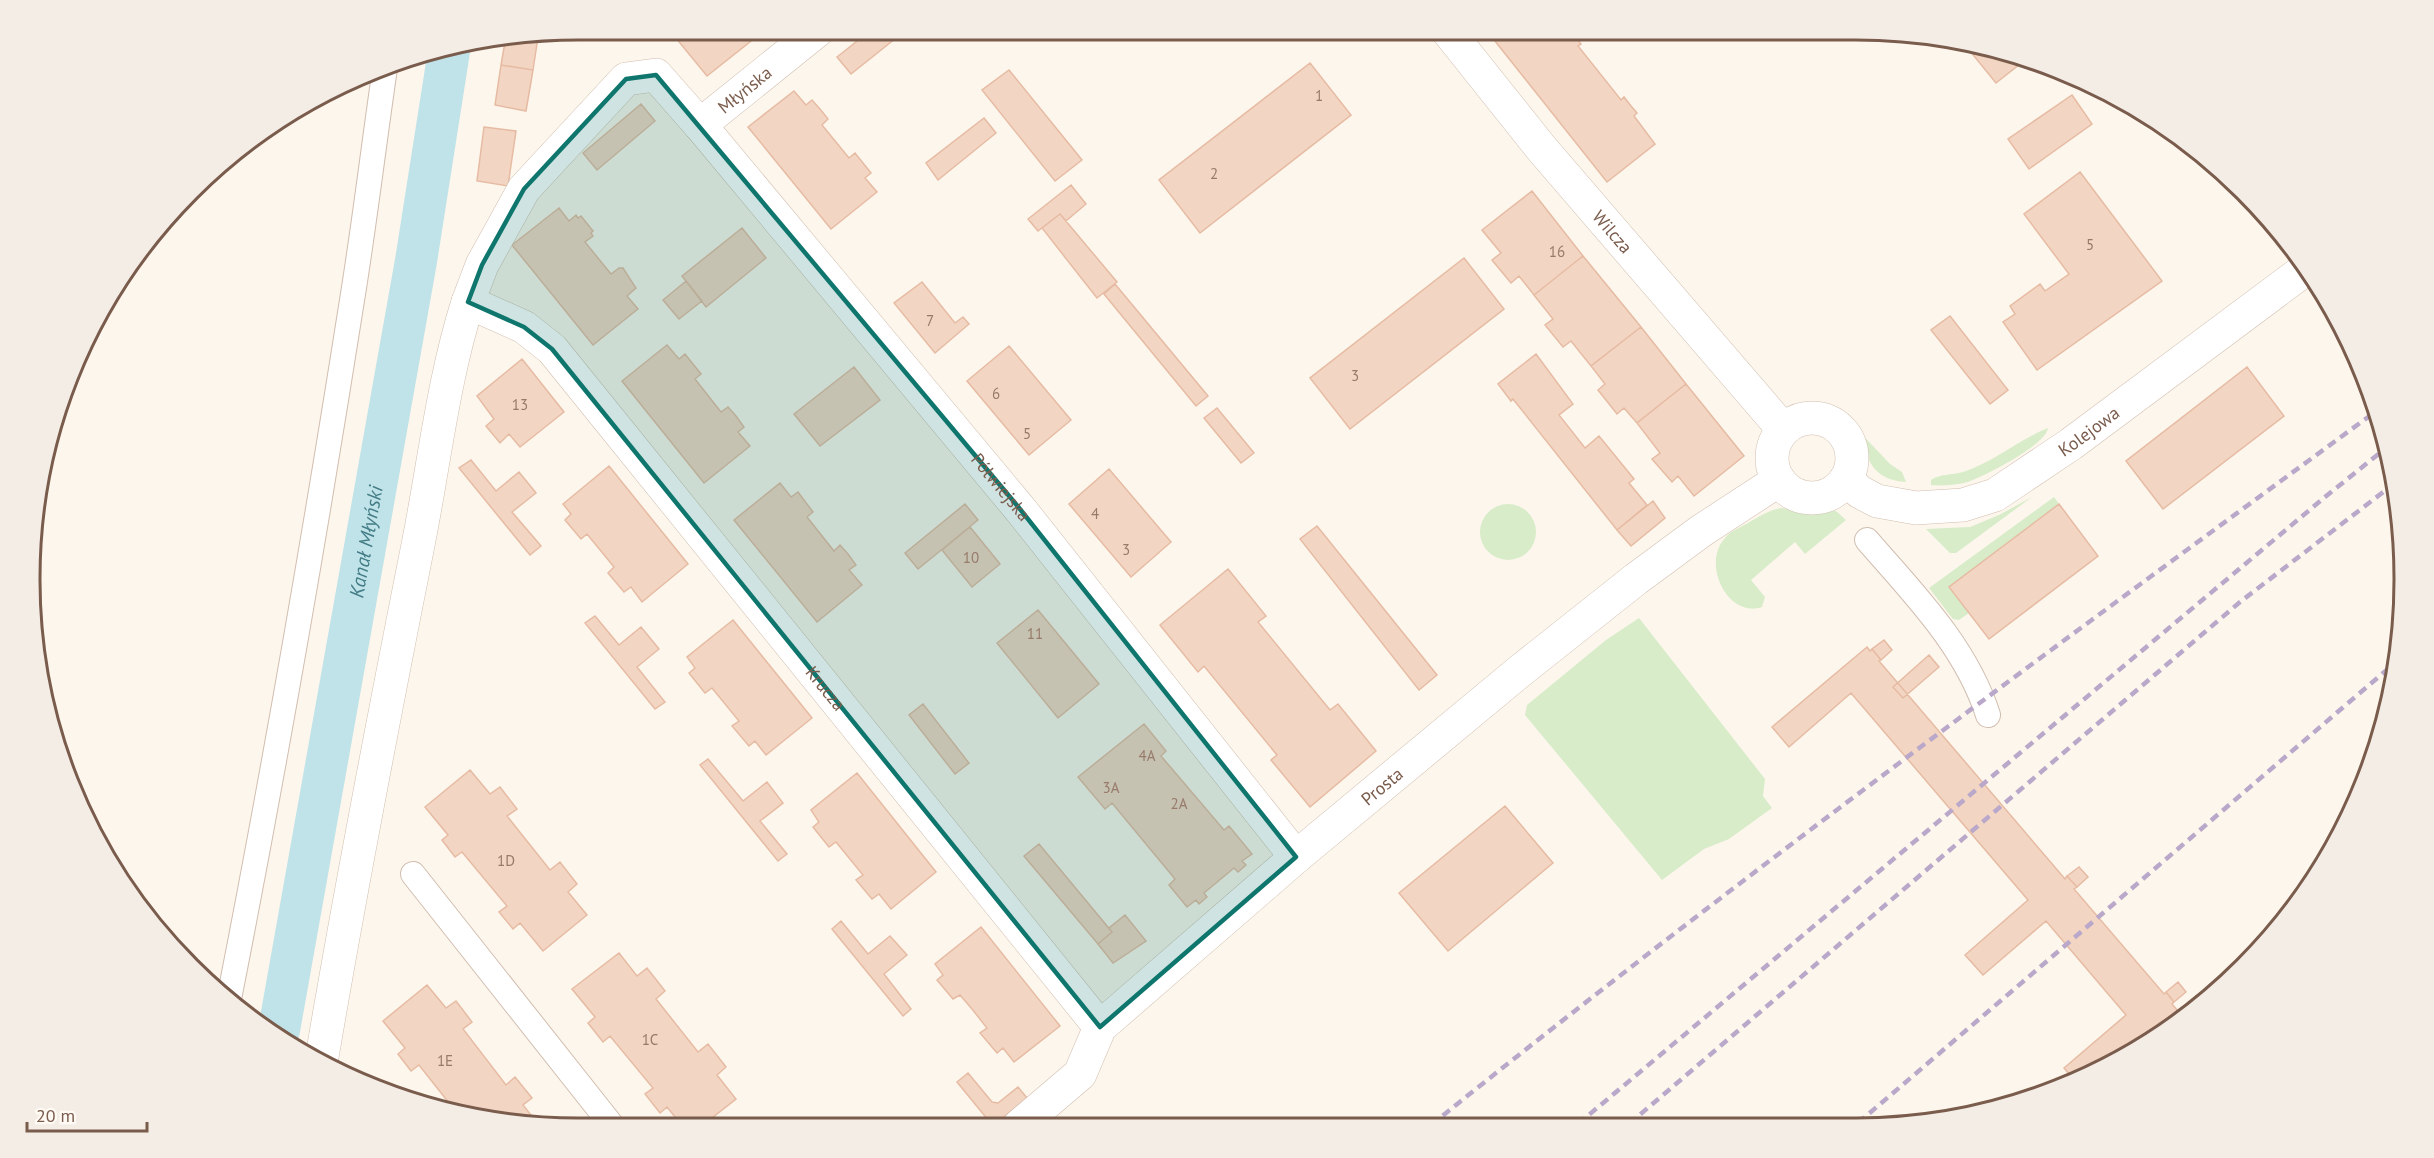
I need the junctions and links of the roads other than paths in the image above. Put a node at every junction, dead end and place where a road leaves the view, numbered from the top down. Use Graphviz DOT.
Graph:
graph roads {
  1 [pos="806,40"];
  2 [pos="1455,40"];
  3 [pos="384,77"];
  4 [pos="700,125"];
  5 [pos="2299,274"];
  6 [pos="468,302"];
  7 [pos="1783,429"];
  8 [pos="1846,479"];
  9 [pos="1779,480"];
  10 [pos="1867,540"];
  11 [pos="1988,715"];
  12 [pos="1296,857"];
  13 [pos="413,874"];
  14 [pos="231,990"];
  15 [pos="1100,1027"];
  16 [pos="323,1052"];
  17 [pos="606,1118"];
  18 [pos="1028,1118"];
  1 -- 4 [label="street, Młyńska"];
  2 -- 7 [label="street, Wilcza"];
  3 -- 14 [label="lane"];
  4 -- 6 [label="street, Półwiejska"];
  4 -- 12 [label="street, Półwiejska"];
  5 -- 8 [label="street, Kolejowa"];
  6 -- 15 [label="street, Krucza"];
  6 -- 16 [label="street"];
  7 -- 8 [label="street"];
  7 -- 9 [label="street"];
  8 -- 9 [label="street"];
  9 -- 12 [label="street, Prosta"];
  10 -- 11 [label="lane"];
  12 -- 15 [label="street, Prosta"];
  13 -- 17 [label="lane"];
  15 -- 18 [label="street, Prosta"];
}
